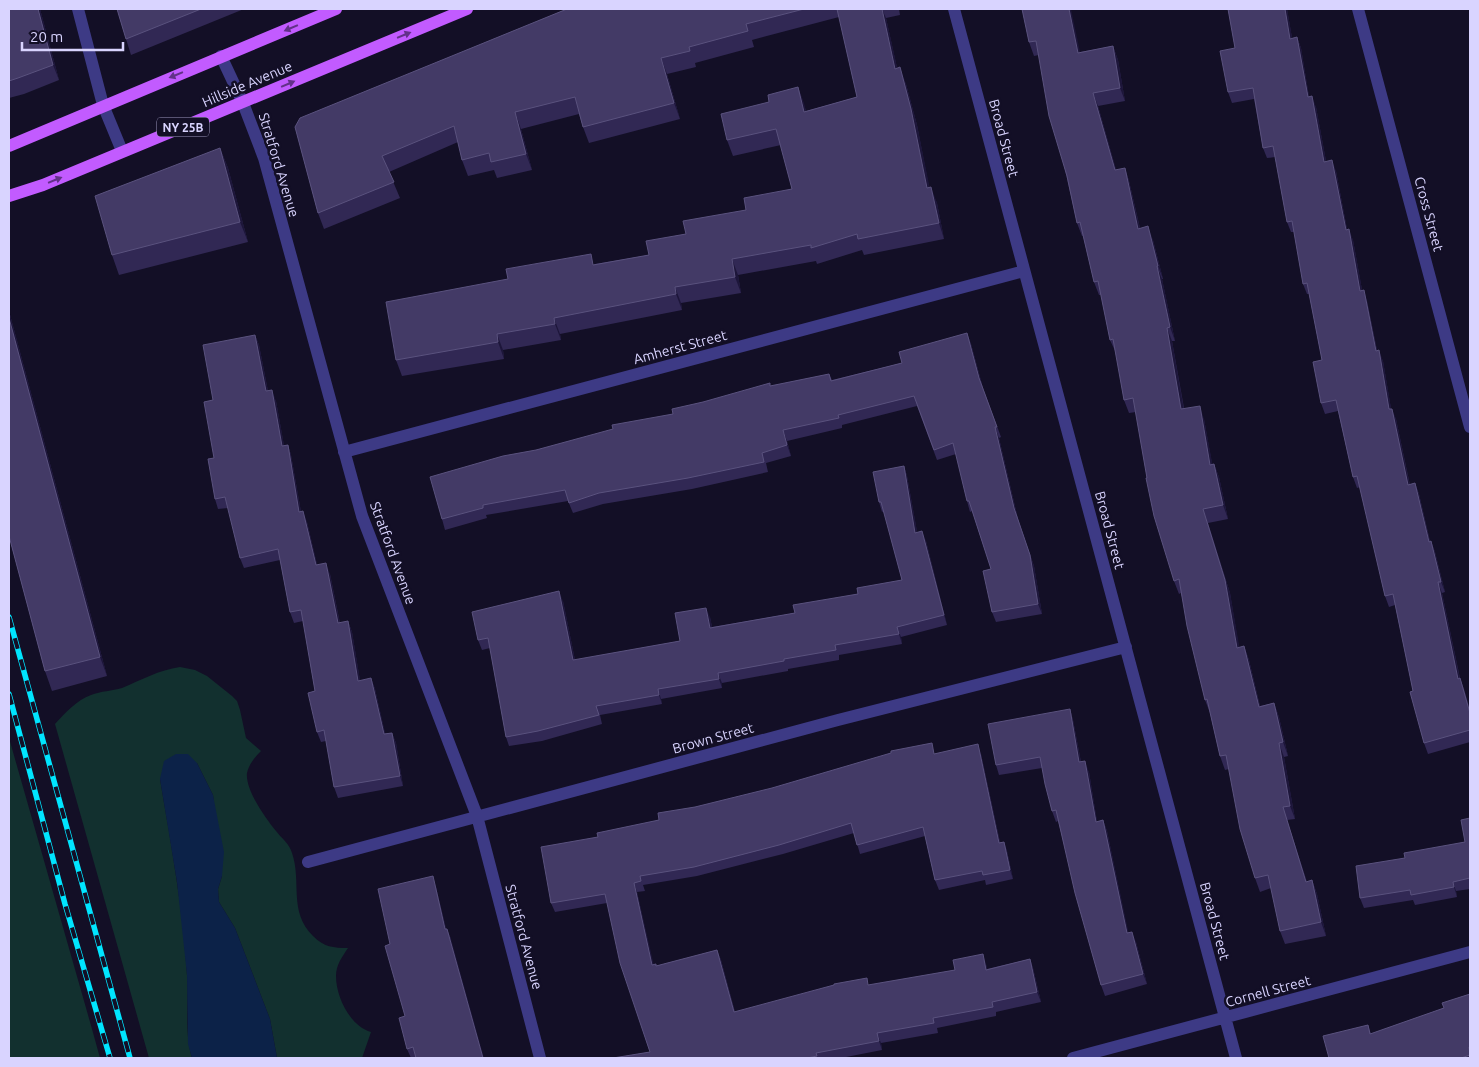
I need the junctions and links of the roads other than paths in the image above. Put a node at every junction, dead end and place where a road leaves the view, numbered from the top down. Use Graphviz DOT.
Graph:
graph roads {
  1 [pos="78,9"];
  2 [pos="336,9"];
  3 [pos="467,9"];
  4 [pos="954,9"];
  5 [pos="1358,9"];
  6 [pos="221,56"];
  7 [pos="243,103"];
  8 [pos="103,105"];
  9 [pos="9,146"];
  10 [pos="122,152"];
  11 [pos="9,196"];
  12 [pos="1024,272"];
  13 [pos="1470,427"];
  14 [pos="344,452"];
  15 [pos="1126,647"];
  16 [pos="477,816"];
  17 [pos="308,862"];
  18 [pos="1470,952"];
  19 [pos="1225,1018"];
  20 [pos="540,1058"];
  21 [pos="1073,1058"];
  22 [pos="1236,1058"];
  1 -- 8 [label="street"];
  2 -- 6 [label="main road, one-way"];
  7 -- 3 [label="main road, Hillside Avenue / NY 25B, one-way"];
  4 -- 12 [label="street, Broad Street"];
  5 -- 13 [label="street, Cross Street"];
  6 -- 7 [label="street, Stratford Avenue"];
  6 -- 8 [label="main road, one-way"];
  7 -- 10 [label="main road, Hillside Avenue / NY 25B"];
  7 -- 14 [label="street, Stratford Avenue"];
  8 -- 9 [label="main road"];
  8 -- 10 [label="street"];
  11 -- 10 [label="main road, Hillside Avenue / NY 25B, one-way"];
  12 -- 14 [label="street, Amherst Street"];
  12 -- 15 [label="street, Broad Street"];
  14 -- 16 [label="street, Stratford Avenue"];
  15 -- 16 [label="street, Brown Street"];
  15 -- 19 [label="street, Broad Street"];
  16 -- 17 [label="street, Brown Street"];
  16 -- 20 [label="street, Stratford Avenue"];
  18 -- 19 [label="street, Cornell Street"];
  19 -- 21 [label="street, Cornell Street"];
  19 -- 22 [label="street, Broad Street"];
}
